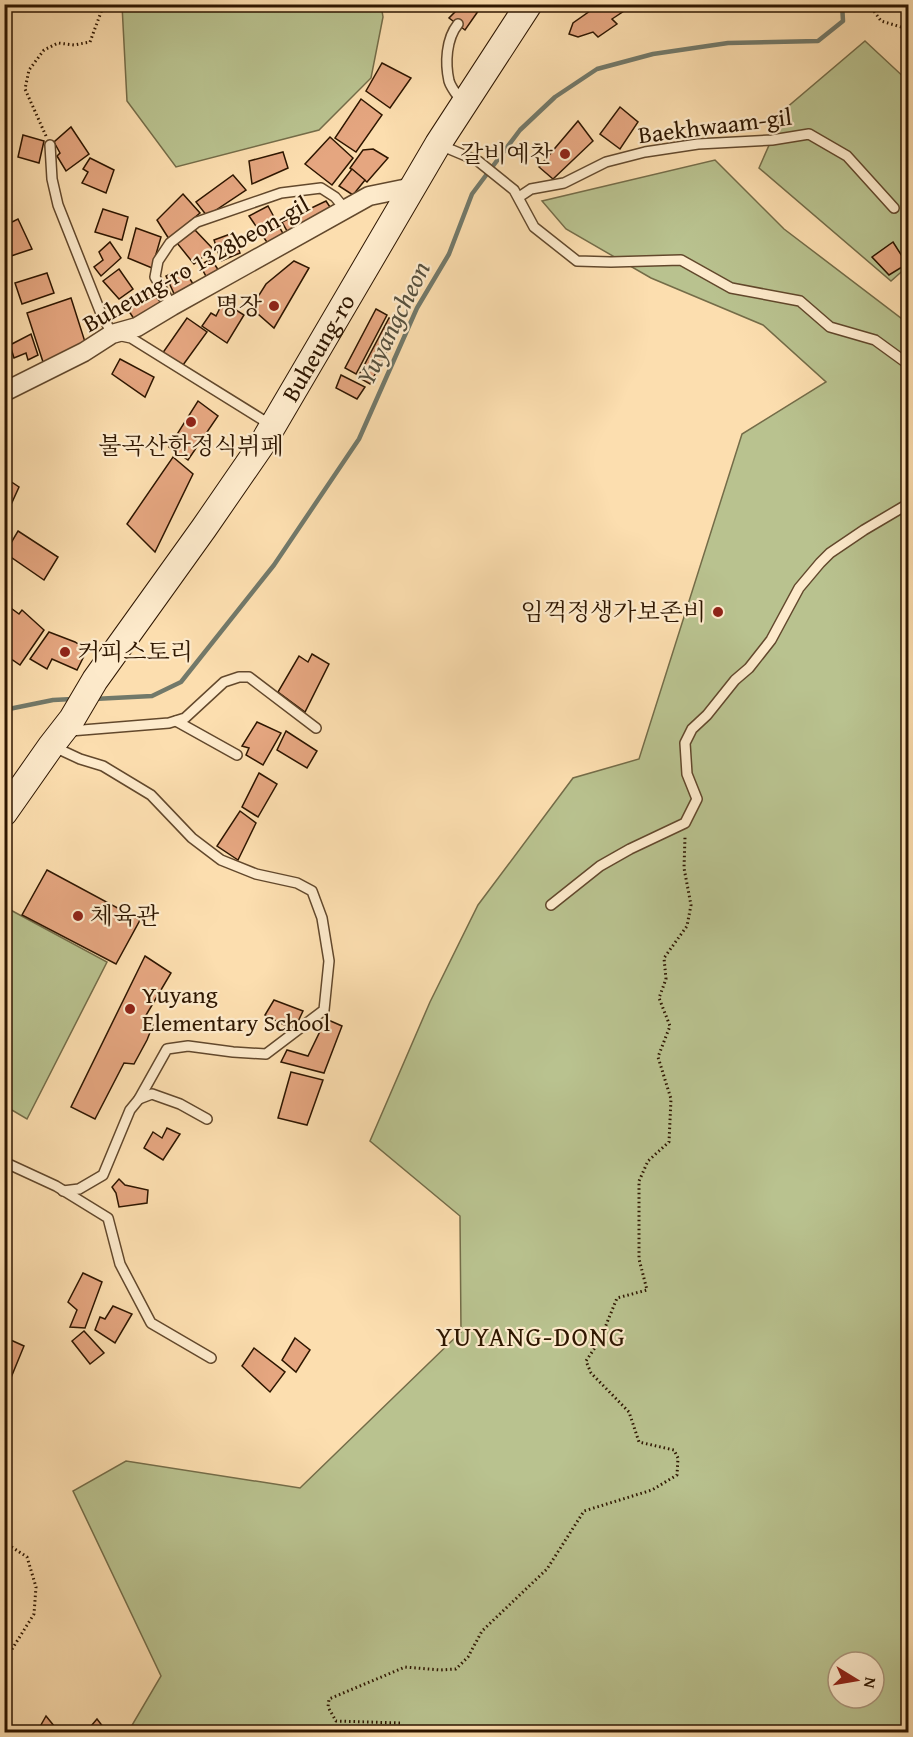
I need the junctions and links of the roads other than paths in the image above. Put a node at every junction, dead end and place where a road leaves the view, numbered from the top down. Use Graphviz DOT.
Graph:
graph roads {
  1 [pos="529,4"];
  2 [pos="458,24"];
  3 [pos="465,105"];
  4 [pos="438,144"];
  5 [pos="50,146"];
  6 [pos="413,187"];
  7 [pos="517,194"];
  8 [pos="894,208"];
  9 [pos="345,209"];
  10 [pos="172,306"];
  11 [pos="112,334"];
  12 [pos="909,364"];
  13 [pos="4,392"];
  14 [pos="273,426"];
  15 [pos="909,504"];
  16 [pos="176,721"];
  17 [pos="316,728"];
  18 [pos="62,732"];
  19 [pos="237,755"];
  20 [pos="4,813"];
  21 [pos="551,905"];
  22 [pos="139,1099"];
  23 [pos="207,1119"];
  24 [pos="4,1162"];
  25 [pos="63,1191"];
  26 [pos="211,1358"];
  1 -- 3 [label="main road, Buheung-ro"];
  2 -- 3 [label="lane"];
  3 -- 4 [label="main road, Buheung-ro"];
  4 -- 6 [label="main road, Buheung-ro"];
  4 -- 7 [label="lane"];
  5 -- 11 [label="lane"];
  6 -- 9 [label="street, Buheung-ro 1328beon-gil"];
  6 -- 14 [label="main road, Buheung-ro"];
  7 -- 8 [label="lane, Baekhwaam-gil"];
  7 -- 12 [label="lane"];
  9 -- 10 [label="street, Buheung-ro 1328beon-gil"];
  9 -- 10 [label="lane"];
  10 -- 11 [label="street, Buheung-ro 1328beon-gil"];
  11 -- 13 [label="street, Buheung-ro 1328beon-gil"];
  11 -- 14 [label="lane"];
  14 -- 18 [label="main road, Buheung-ro"];
  15 -- 21 [label="lane"];
  16 -- 17 [label="lane"];
  16 -- 18 [label="lane"];
  16 -- 19 [label="lane"];
  18 -- 20 [label="main road"];
  18 -- 22 [label="lane"];
  22 -- 23 [label="lane"];
  22 -- 25 [label="lane"];
  24 -- 25 [label="lane"];
  25 -- 26 [label="lane"];
}
